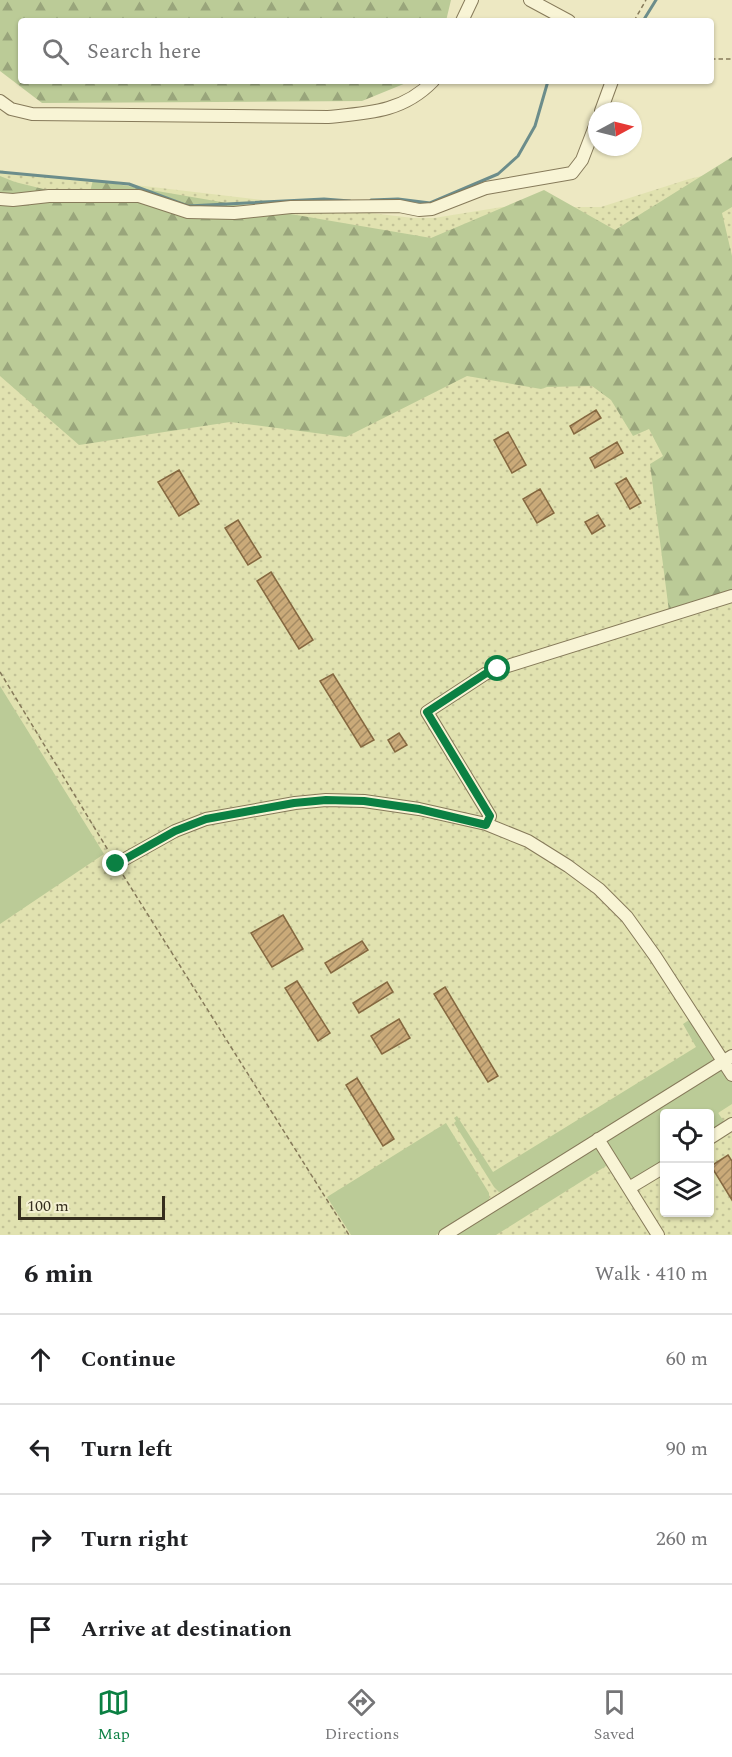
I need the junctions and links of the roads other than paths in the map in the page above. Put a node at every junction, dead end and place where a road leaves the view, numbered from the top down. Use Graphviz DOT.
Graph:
graph roads {
  1 [pos="472,0"];
  2 [pos="530,0"];
  3 [pos="463,18"];
  4 [pos="563,18"];
  5 [pos="429,84"];
  6 [pos="611,84"];
  7 [pos="0,101"];
  8 [pos="604,102"];
  9 [pos="588,144"];
  10 [pos="0,199"];
  11 [pos="732,596"];
  12 [pos="486,825"];
  13 [pos="116,864"];
  14 [pos="728,1059"];
  15 [pos="732,1075"];
  16 [pos="732,1124"];
  17 [pos="714,1135"];
  18 [pos="598,1139"];
  19 [pos="660,1169"];
  20 [pos="629,1188"];
  21 [pos="445,1235"];
  22 [pos="658,1235"];
  1 -- 3 [label="street"];
  2 -- 4 [label="street"];
  5 -- 7 [label="street"];
  6 -- 8 [label="street"];
  9 -- 10 [label="street"];
  11 -- 12 [label="street"];
  12 -- 13 [label="street"];
  12 -- 14 [label="street"];
  14 -- 15 [label="street"];
  14 -- 18 [label="street"];
  16 -- 17 [label="street"];
  18 -- 20 [label="street"];
  18 -- 21 [label="street"];
  19 -- 20 [label="street"];
  20 -- 22 [label="street"];
}
